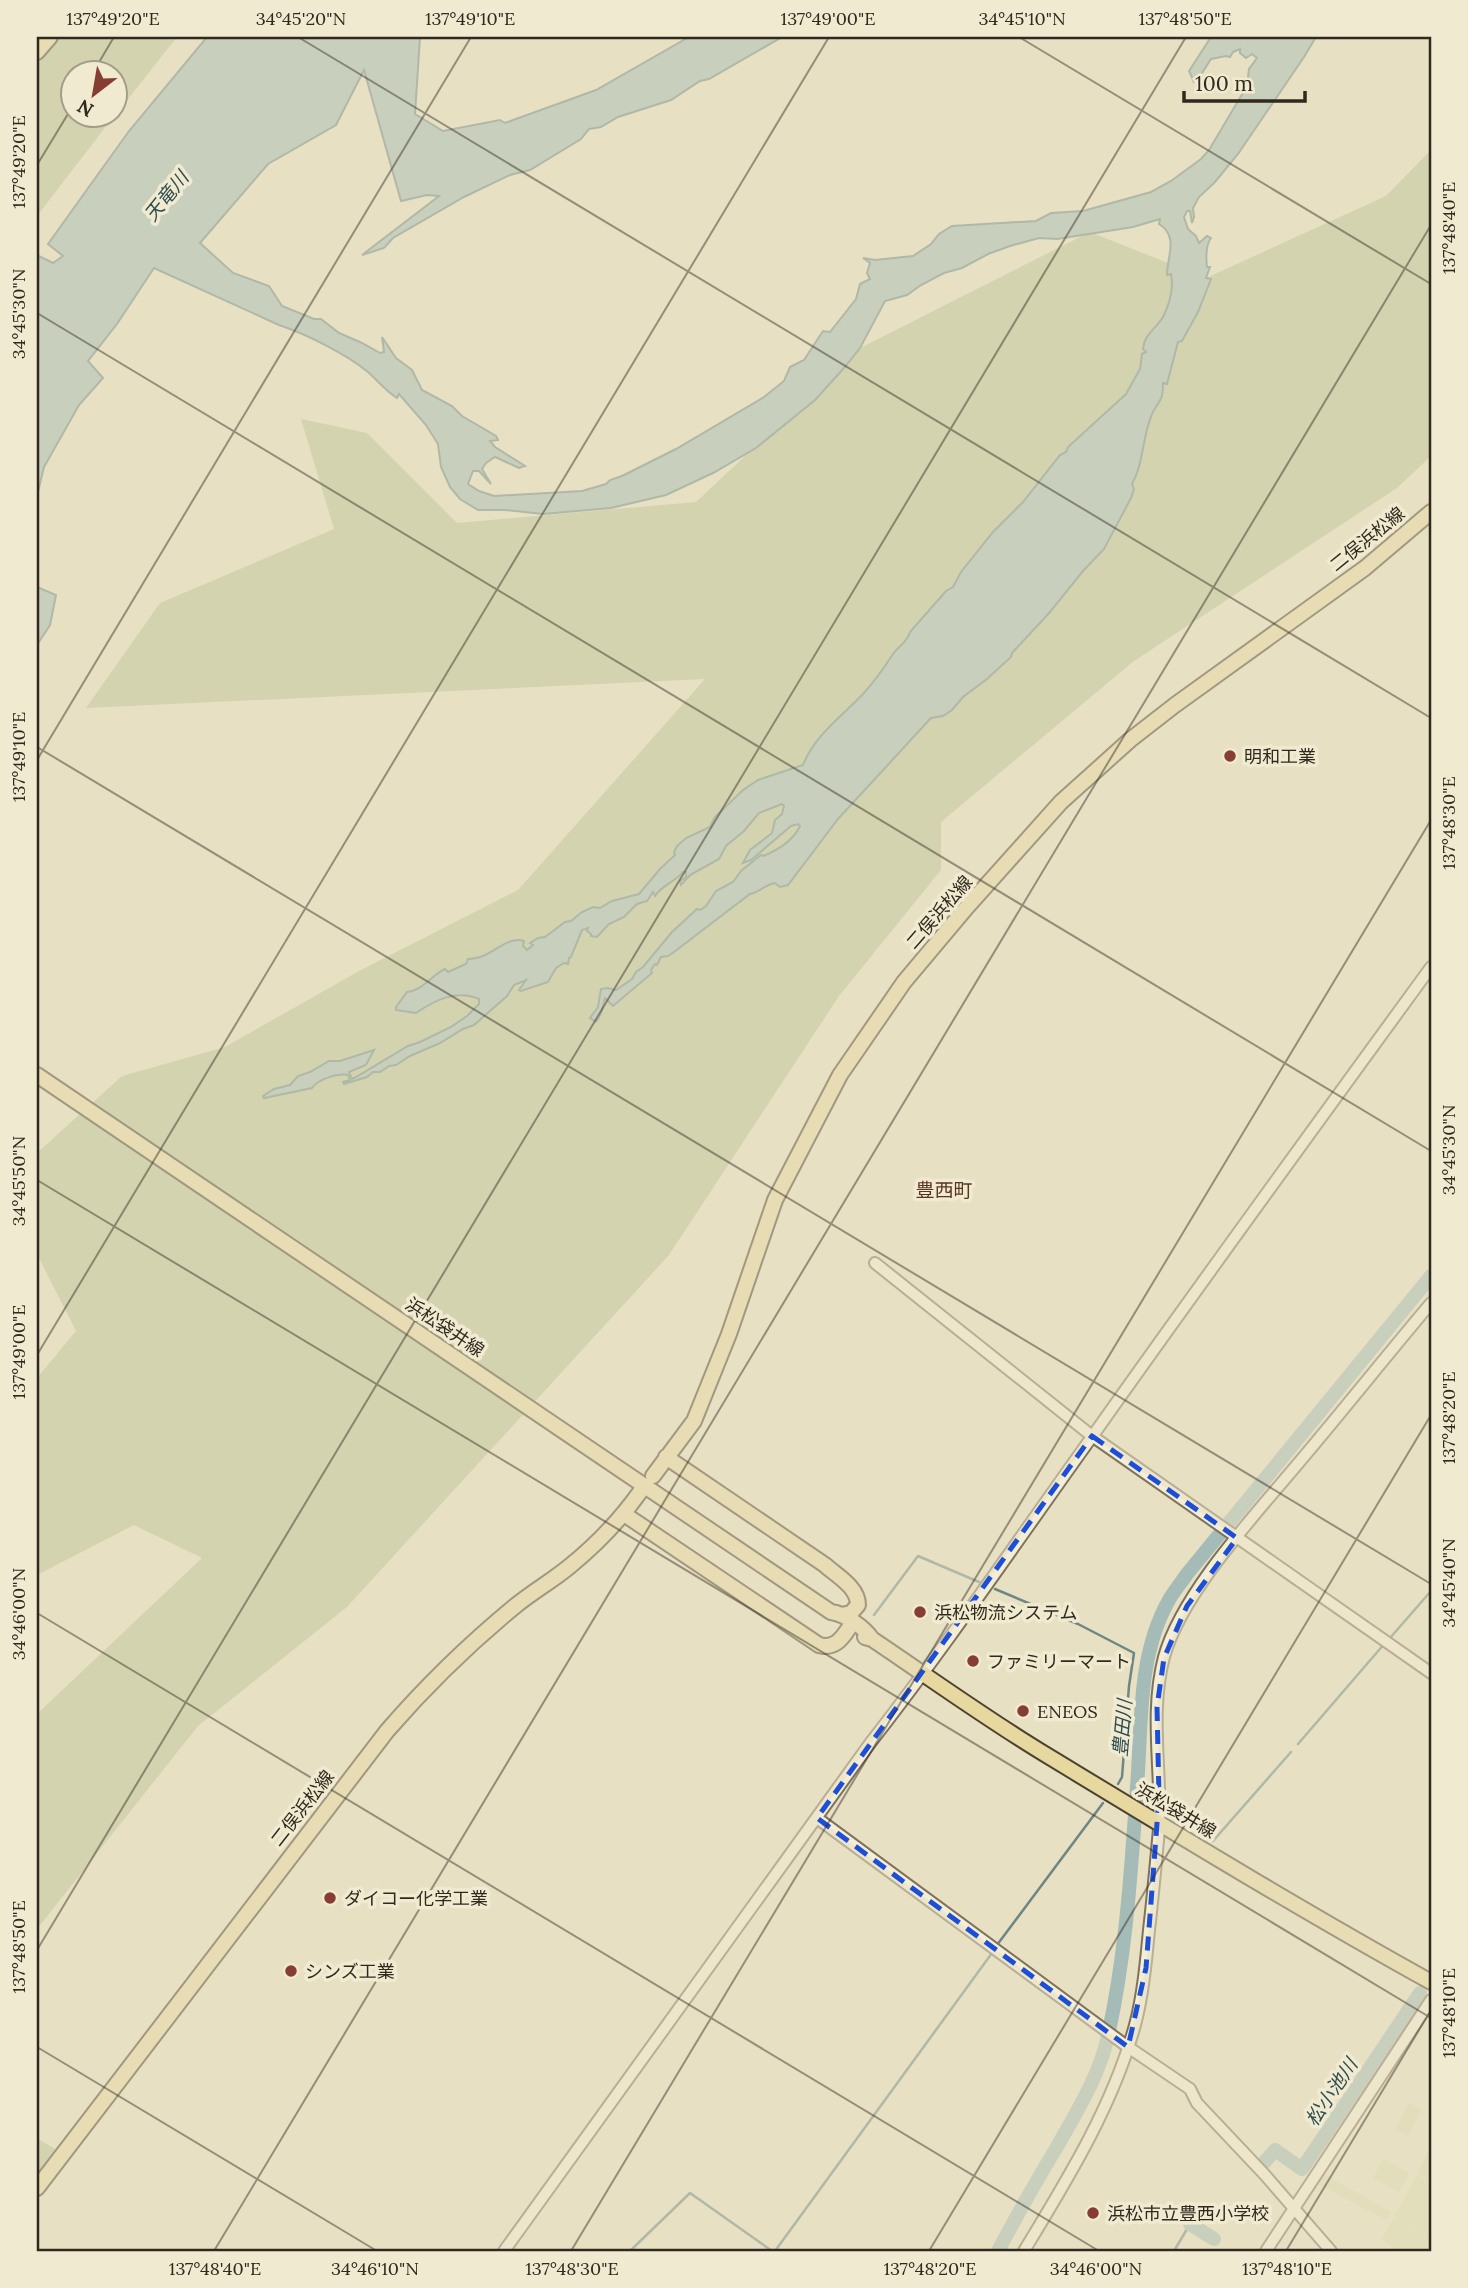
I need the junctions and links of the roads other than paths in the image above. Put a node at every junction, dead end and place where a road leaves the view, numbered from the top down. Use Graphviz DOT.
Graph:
graph roads {
  1 [pos="50,37"];
  2 [pos="37,52"];
  3 [pos="1431,512"];
  4 [pos="1431,967"];
  5 [pos="37,1075"];
  6 [pos="875,1264"];
  7 [pos="1431,1303"];
  8 [pos="1092,1436"];
  9 [pos="666,1457"];
  10 [pos="653,1476"];
  11 [pos="640,1492"];
  12 [pos="624,1514"];
  13 [pos="1234,1536"];
  14 [pos="825,1565"];
  15 [pos="836,1613"];
  16 [pos="849,1628"];
  17 [pos="868,1634"];
  18 [pos="1431,1673"];
  19 [pos="924,1674"];
  20 [pos="817,1818"];
  21 [pos="1153,1818"];
  22 [pos="1431,1982"];
  23 [pos="1431,2000"];
  24 [pos="1128,2047"];
  25 [pos="37,2188"];
  26 [pos="1293,2209"];
  27 [pos="504,2251"];
  28 [pos="1024,2251"];
  29 [pos="1266,2251"];
  30 [pos="1331,2251"];
  1 -- 2 [label="main road"];
  3 -- 9 [label="main road, 二俣浜松線"];
  4 -- 8 [label="street"];
  5 -- 15 [label="main road, 浜松袋井線"];
  6 -- 8 [label="street"];
  7 -- 13 [label="street"];
  8 -- 13 [label="street"];
  8 -- 19 [label="street"];
  9 -- 10 [label="main road, 二俣浜松線"];
  9 -- 14 [label="main road"];
  11 -- 12 [label="main road, 二俣浜松線"];
  12 -- 16 [label="main road"];
  12 -- 25 [label="main road, 二俣浜松線"];
  13 -- 18 [label="street"];
  13 -- 21 [label="street"];
  14 -- 15 [label="main road"];
  14 -- 17 [label="main road"];
  15 -- 16 [label="main road, 浜松袋井線"];
  15 -- 17 [label="main road, 浜松袋井線"];
  16 -- 17 [label="main road, 浜松袋井線"];
  17 -- 19 [label="main road, 浜松袋井線"];
  19 -- 20 [label="street"];
  19 -- 21 [label="main road, 浜松袋井線"];
  20 -- 24 [label="street"];
  20 -- 27 [label="street"];
  21 -- 22 [label="main road, 浜松袋井線"];
  21 -- 24 [label="street"];
  23 -- 26 [label="street"];
  24 -- 26 [label="street"];
  24 -- 28 [label="street"];
  26 -- 29 [label="street"];
  26 -- 30 [label="street"];
}
